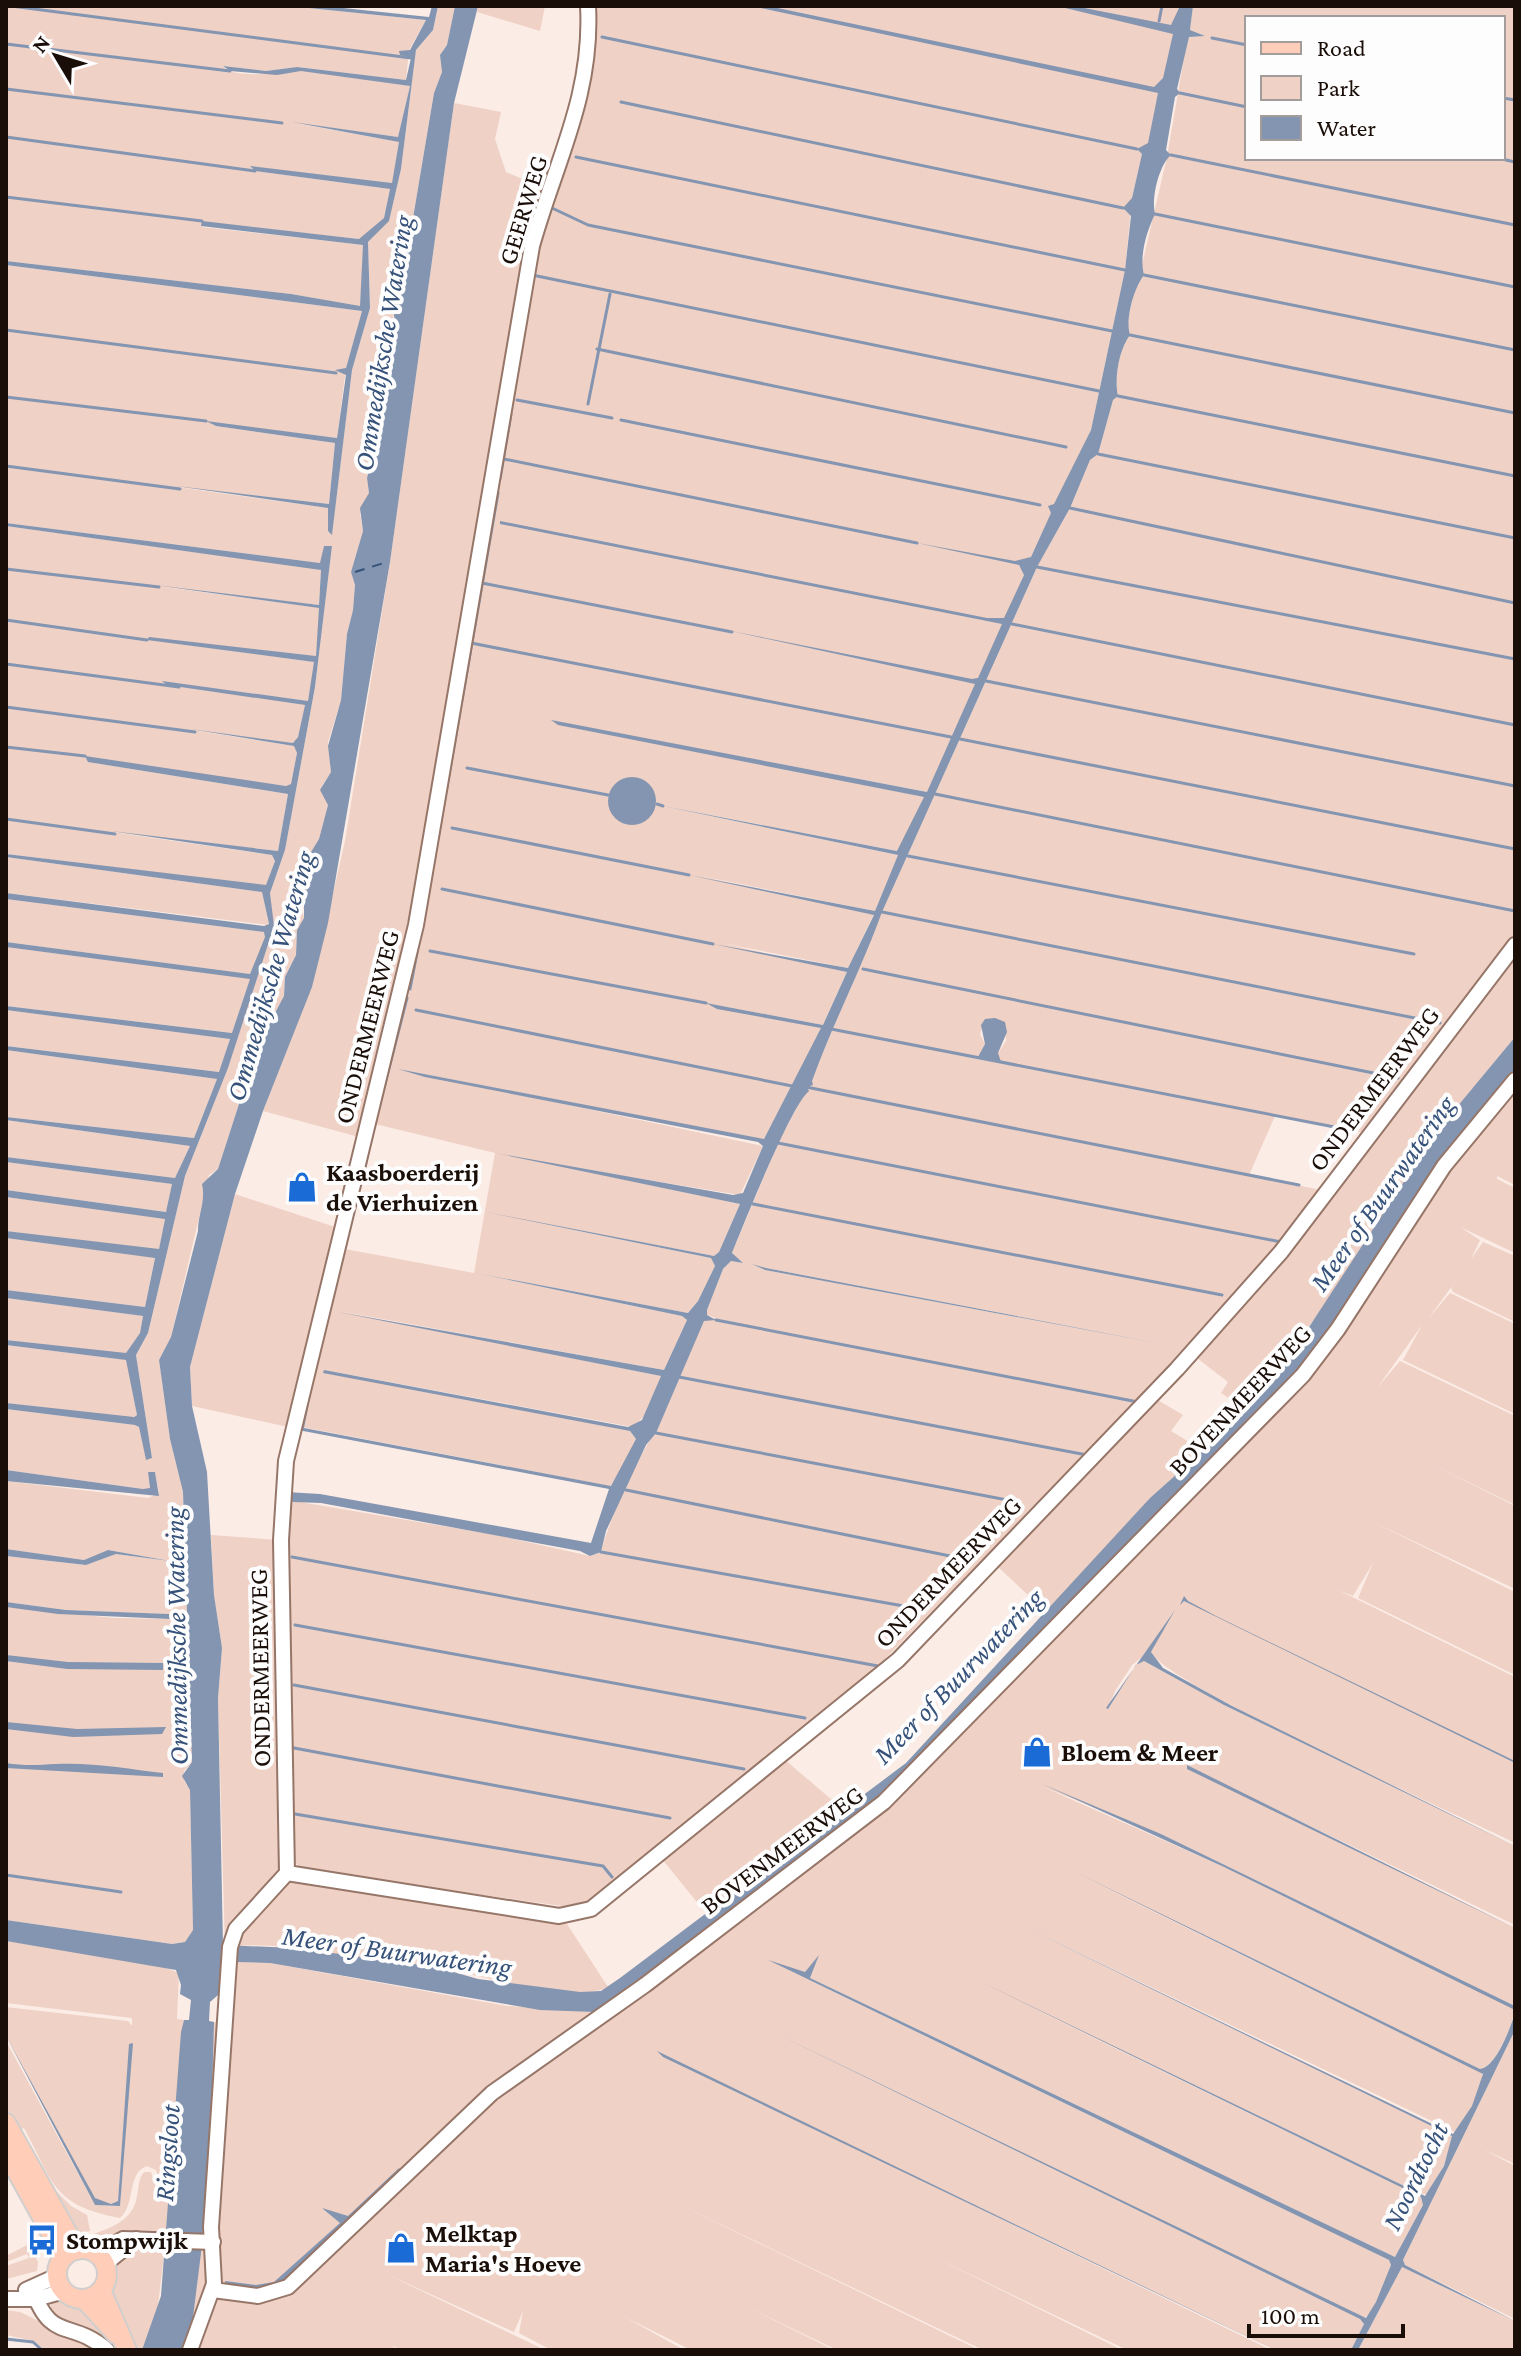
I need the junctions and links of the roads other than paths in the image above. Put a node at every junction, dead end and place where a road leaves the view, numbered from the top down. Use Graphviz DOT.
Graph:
graph roads {
  1 [pos="588,6"];
  2 [pos="501,428"];
  3 [pos="1515,945"];
  4 [pos="1515,1080"];
  5 [pos="287,1873"];
  6 [pos="6,2123"];
  7 [pos="6,2152"];
  8 [pos="207,2241"];
  9 [pos="70,2254"];
  10 [pos="101,2259"];
  11 [pos="61,2284"];
  12 [pos="101,2290"];
  13 [pos="213,2290"];
  14 [pos="6,2291"];
  15 [pos="34,2294"];
  16 [pos="6,2299"];
  17 [pos="84,2299"];
  18 [pos="118,2346"];
  19 [pos="190,2350"];
  1 -- 2 [label="street, GEERWEG"];
  2 -- 5 [label="street, ONDERMEERWEG"];
  3 -- 5 [label="street, ONDERMEERWEG"];
  4 -- 13 [label="street, BOVENMEERWEG"];
  5 -- 8 [label="street"];
  6 -- 9 [label="main road"];
  7 -- 9 [label="main road"];
  8 -- 10 [label="street"];
  8 -- 13 [label="street"];
  9 -- 10 [label="main road"];
  9 -- 11 [label="main road"];
  10 -- 12 [label="main road"];
  11 -- 15 [label="street"];
  11 -- 17 [label="main road"];
  12 -- 17 [label="main road"];
  12 -- 18 [label="main road"];
  13 -- 19 [label="street"];
  14 -- 15 [label="street"];
  15 -- 16 [label="street"];
  15 -- 18 [label="street"];
  17 -- 18 [label="main road"];
}
